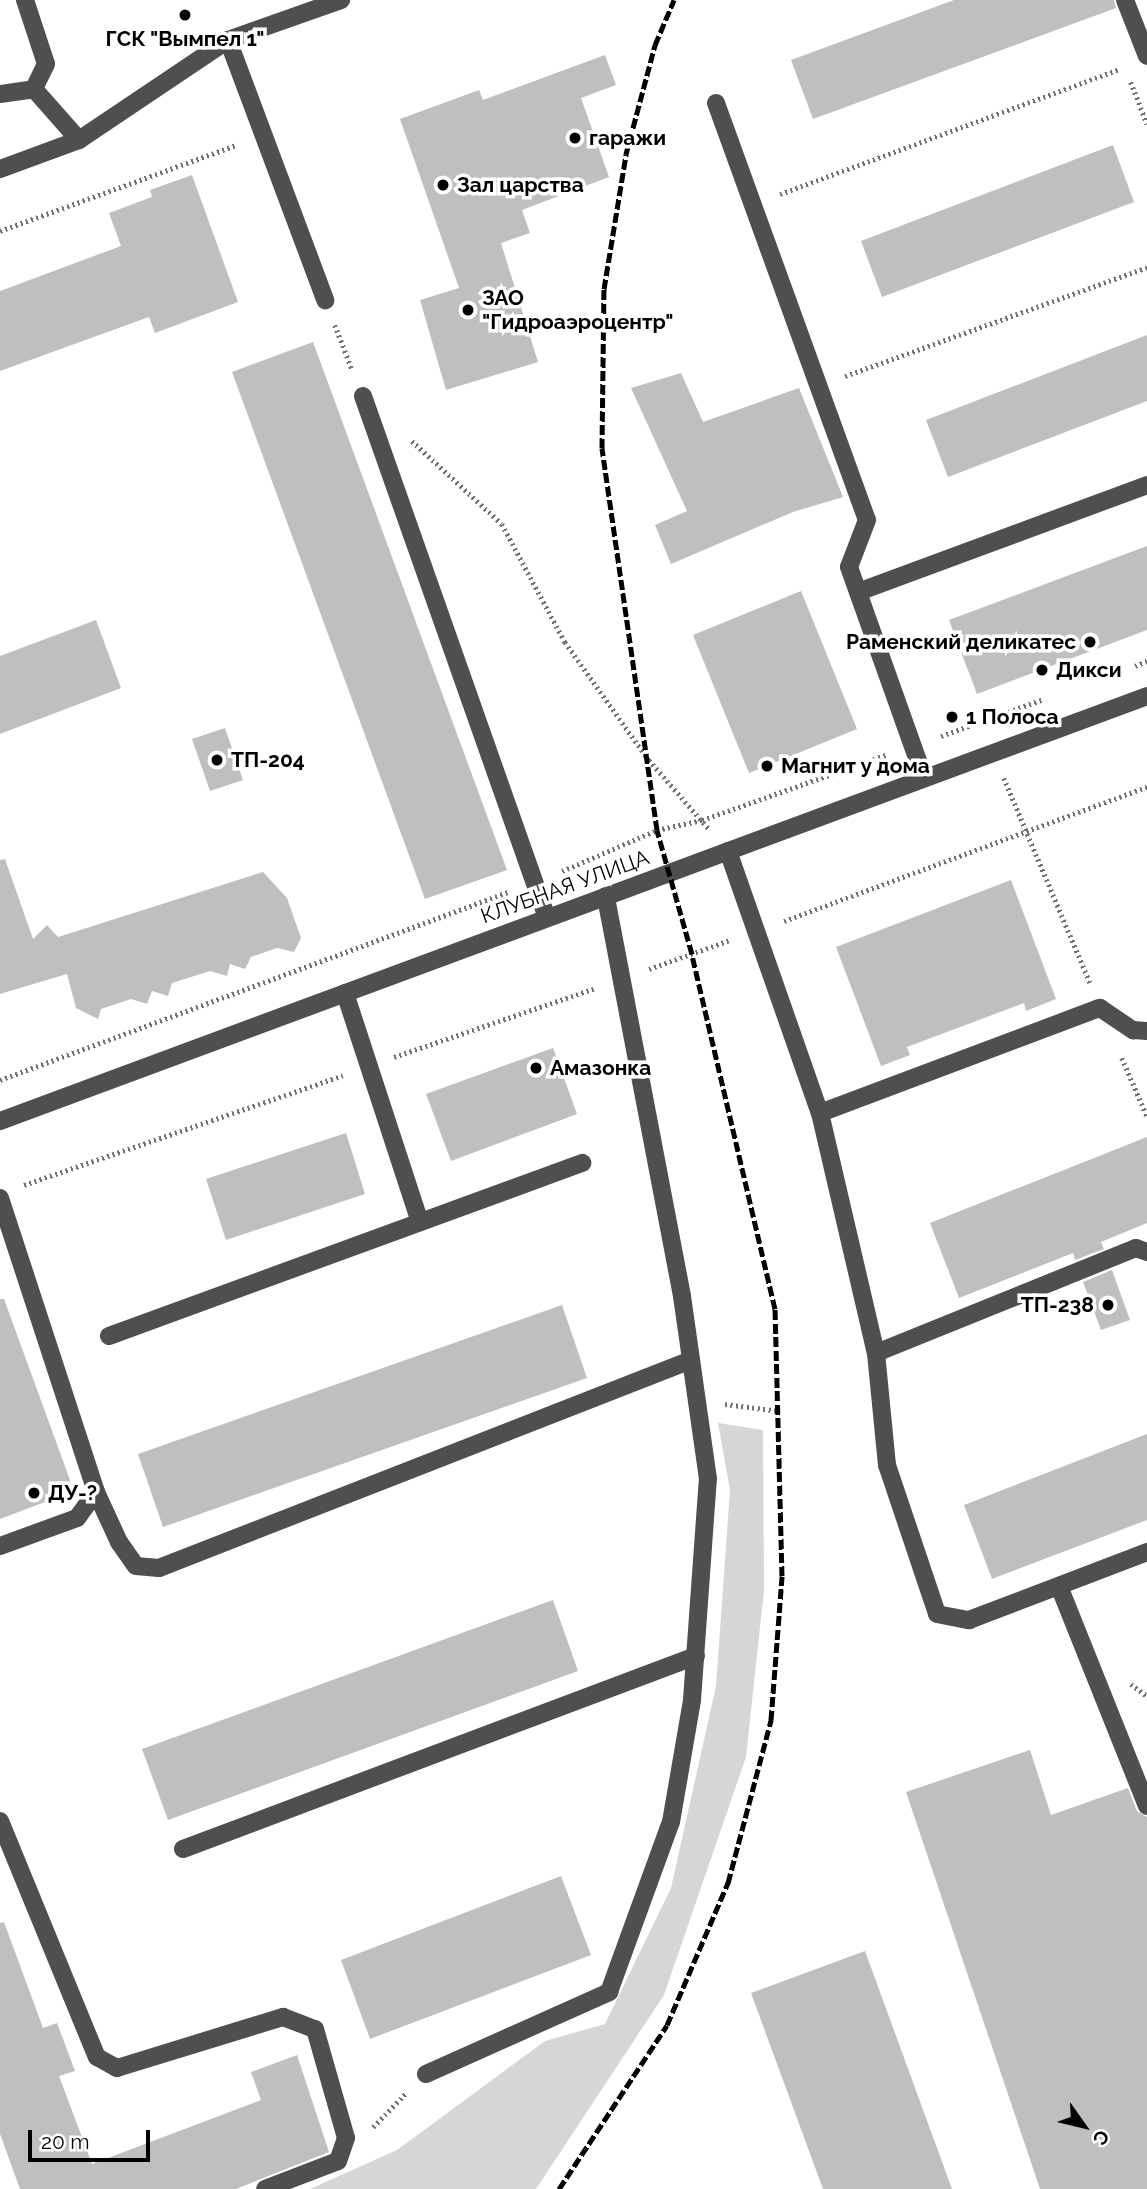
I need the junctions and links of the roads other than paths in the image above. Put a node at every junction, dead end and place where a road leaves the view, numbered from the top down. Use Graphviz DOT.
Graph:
graph roads {
  1 [pos="25,0"];
  2 [pos="341,0"];
  3 [pos="1125,0"];
  4 [pos="1142,28"];
  5 [pos="228,40"];
  6 [pos="1147,56"];
  7 [pos="34,89"];
  8 [pos="0,94"];
  9 [pos="716,103"];
  10 [pos="79,140"];
  11 [pos="0,169"];
  12 [pos="325,300"];
  13 [pos="363,396"];
  14 [pos="1147,485"];
  15 [pos="858,592"];
  16 [pos="1147,696"];
  17 [pos="924,778"];
  18 [pos="727,851"];
  19 [pos="607,896"];
  20 [pos="547,918"];
  21 [pos="345,993"];
  22 [pos="1147,1031"];
  23 [pos="820,1113"];
  24 [pos="0,1121"];
  25 [pos="582,1163"];
  26 [pos="7,1193"];
  27 [pos="420,1222"];
  28 [pos="1147,1252"];
  29 [pos="109,1336"];
  30 [pos="876,1353"];
  31 [pos="691,1360"];
  32 [pos="96,1492"];
  33 [pos="0,1546"];
  34 [pos="1147,1552"];
  35 [pos="1059,1586"];
  36 [pos="695,1656"];
  37 [pos="1147,1807"];
  38 [pos="0,1821"];
  39 [pos="183,1849"];
  40 [pos="426,2074"];
  41 [pos="265,2189"];
  1 -- 7 [label="street"];
  2 -- 5 [label="street"];
  3 -- 4 [label="street"];
  4 -- 6 [label="street"];
  5 -- 10 [label="street"];
  5 -- 12 [label="street"];
  7 -- 8 [label="street"];
  7 -- 10 [label="street"];
  9 -- 15 [label="street"];
  10 -- 11 [label="street"];
  13 -- 20 [label="street"];
  14 -- 15 [label="street"];
  15 -- 17 [label="street"];
  16 -- 17 [label="street, КЛУБНАЯ УЛИЦА"];
  17 -- 18 [label="street, КЛУБНАЯ УЛИЦА"];
  18 -- 19 [label="street, КЛУБНАЯ УЛИЦА"];
  18 -- 23 [label="street"];
  19 -- 20 [label="street, КЛУБНАЯ УЛИЦА"];
  19 -- 31 [label="street"];
  20 -- 21 [label="street, КЛУБНАЯ УЛИЦА"];
  21 -- 24 [label="street, КЛУБНАЯ УЛИЦА"];
  21 -- 27 [label="street"];
  22 -- 23 [label="street"];
  23 -- 30 [label="street"];
  25 -- 27 [label="street"];
  26 -- 32 [label="street"];
  27 -- 29 [label="street"];
  28 -- 30 [label="street"];
  30 -- 35 [label="street"];
  31 -- 32 [label="street"];
  31 -- 36 [label="street"];
  32 -- 33 [label="street"];
  34 -- 35 [label="street"];
  35 -- 37 [label="street"];
  36 -- 39 [label="street"];
  36 -- 40 [label="street"];
  38 -- 41 [label="street"];
}
